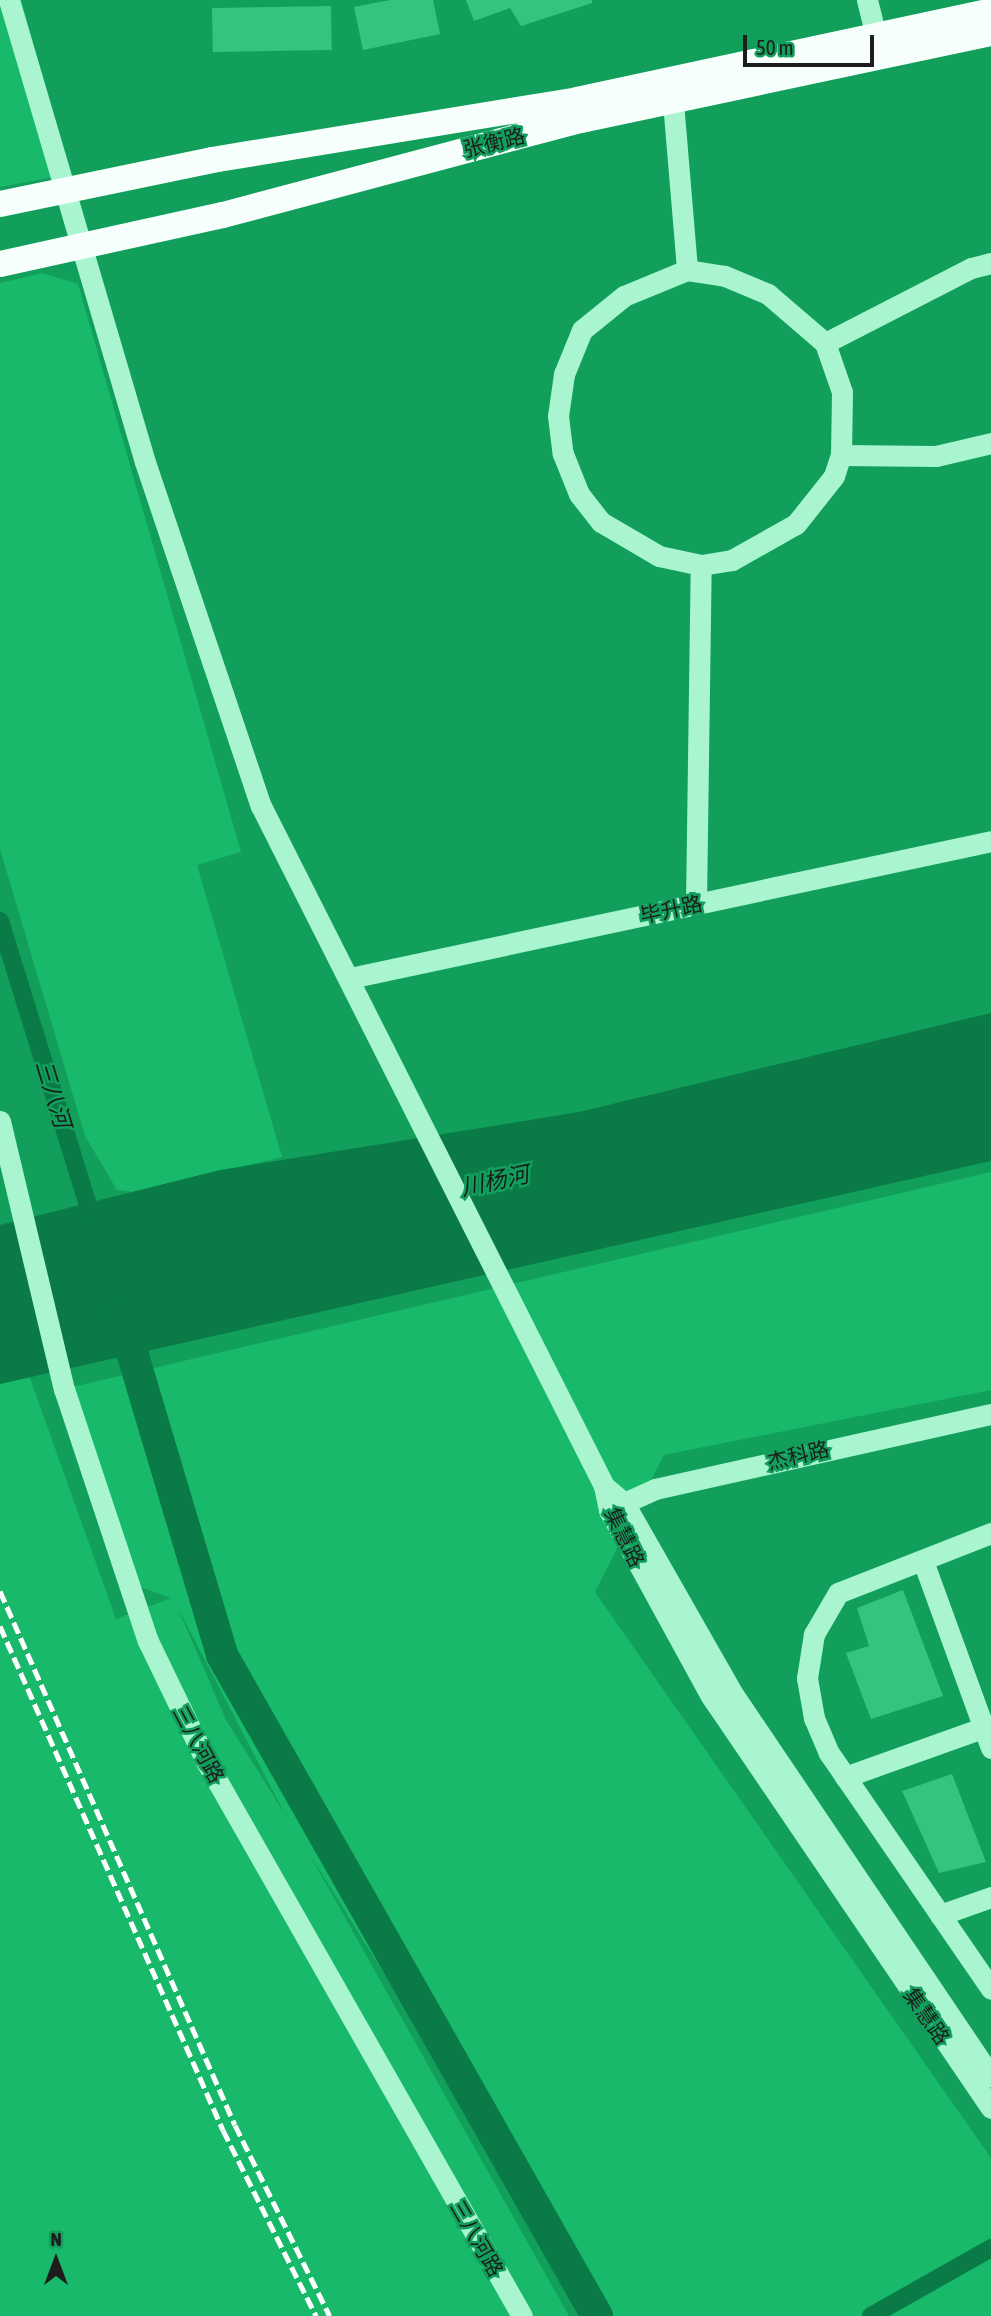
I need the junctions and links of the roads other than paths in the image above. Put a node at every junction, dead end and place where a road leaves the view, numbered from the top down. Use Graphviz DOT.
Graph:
graph roads {
  1 [pos="9,0"];
  2 [pos="867,0"];
  3 [pos="991,11"];
  4 [pos="991,33"];
  5 [pos="876,36"];
  6 [pos="673,102"];
  7 [pos="65,191"];
  8 [pos="0,204"];
  9 [pos="82,247"];
  10 [pos="991,263"];
  11 [pos="0,264"];
  12 [pos="687,270"];
  13 [pos="825,343"];
  14 [pos="991,443"];
  15 [pos="841,455"];
  16 [pos="701,565"];
  17 [pos="991,841"];
  18 [pos="696,904"];
  19 [pos="350,978"];
  20 [pos="0,1121"];
  21 [pos="991,1414"];
  22 [pos="991,1429"];
  23 [pos="619,1511"];
  24 [pos="991,1532"];
  25 [pos="923,1560"];
  26 [pos="987,1726"];
  27 [pos="991,1748"];
  28 [pos="845,1777"];
  29 [pos="991,1897"];
  30 [pos="940,1915"];
  31 [pos="991,1989"];
  32 [pos="991,2076"];
  33 [pos="991,2108"];
  34 [pos="522,2316"];
  1 -- 7 [label="street"];
  2 -- 5 [label="street"];
  3 -- 5 [label="main road, 张衡路"];
  4 -- 6 [label="main road, 张衡路"];
  5 -- 7 [label="main road, 张衡路"];
  6 -- 9 [label="main road, 张衡路"];
  6 -- 12 [label="street"];
  7 -- 8 [label="main road, 张衡路"];
  7 -- 9 [label="street"];
  9 -- 11 [label="main road, 张衡路"];
  9 -- 19 [label="street"];
  10 -- 13 [label="street"];
  12 -- 13 [label="street"];
  12 -- 16 [label="street"];
  13 -- 15 [label="street"];
  14 -- 15 [label="street"];
  15 -- 16 [label="street"];
  16 -- 18 [label="street"];
  17 -- 18 [label="street, 毕升路"];
  18 -- 19 [label="street, 毕升路"];
  19 -- 23 [label="street, 集慧路"];
  20 -- 34 [label="street, 三八河路"];
  21 -- 23 [label="street, 杰科路"];
  22 -- 23 [label="street, 杰科路"];
  23 -- 32 [label="street, 集慧路"];
  23 -- 33 [label="street, 集慧路"];
  24 -- 25 [label="street"];
  25 -- 26 [label="street"];
  25 -- 28 [label="street"];
  26 -- 27 [label="street"];
  26 -- 28 [label="street"];
  28 -- 30 [label="street"];
  29 -- 30 [label="street"];
  30 -- 31 [label="street"];
}
